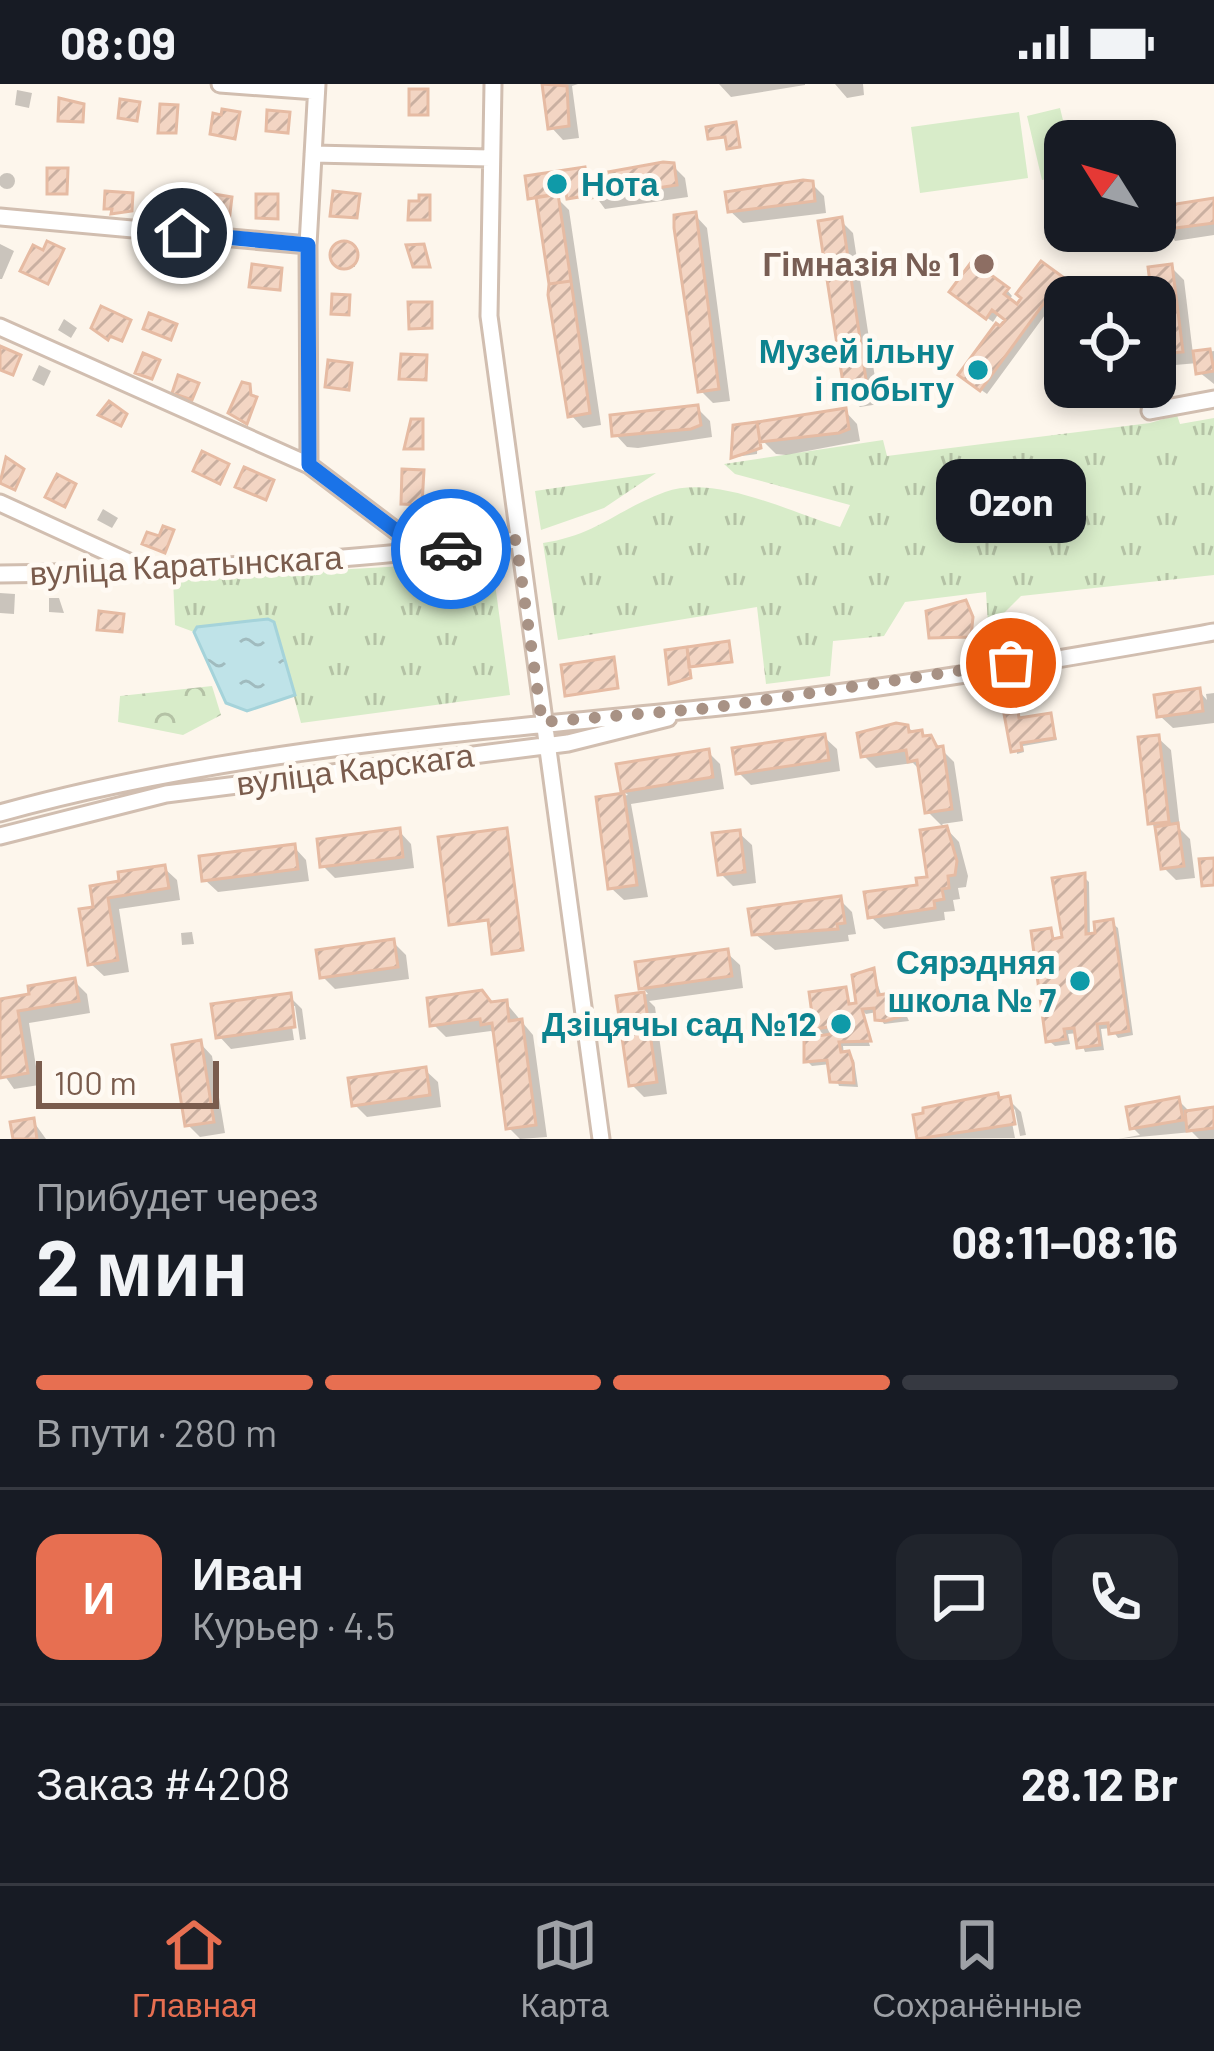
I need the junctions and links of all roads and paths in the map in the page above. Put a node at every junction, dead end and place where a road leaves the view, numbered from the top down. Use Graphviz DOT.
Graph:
graph roads {
  1 [pos="220,84"];
  2 [pos="493,84"];
  3 [pos="317,88"];
  4 [pos="313,154"];
  5 [pos="490,158"];
  6 [pos="0,217"];
  7 [pos="308,245"];
  8 [pos="0,327"];
  9 [pos="1214,399"];
  10 [pos="1150,411"];
  11 [pos="309,465"];
  12 [pos="0,502"];
  13 [pos="516,540"];
  14 [pos="424,552"];
  15 [pos="148,571"];
  16 [pos="0,574"];
  17 [pos="1214,632"];
  18 [pos="711,708"];
  19 [pos="542,722"];
  20 [pos="545,746"];
  21 [pos="0,812"];
  22 [pos="0,836"];
  23 [pos="601,1139"];
  1 -- 3 [label="street"];
  2 -- 5 [label="street"];
  3 -- 4 [label="street"];
  4 -- 5 [label="street"];
  4 -- 7 [label="street"];
  5 -- 13 [label="street"];
  6 -- 7 [label="street"];
  7 -- 11 [label="street"];
  8 -- 11 [label="street"];
  9 -- 10 [label="street"];
  11 -- 14 [label="street"];
  12 -- 15 [label="street"];
  13 -- 14 [label="street, вуліца Каратынскага"];
  13 -- 19 [label="street"];
  14 -- 15 [label="street, вуліца Каратынскага"];
  15 -- 16 [label="street, вуліца Каратынскага"];
  17 -- 18 [label="street, вуліца Карскага"];
  18 -- 19 [label="street, вуліца Карскага"];
  18 -- 20 [label="street, вуліца Карскага"];
  19 -- 20 [label="street"];
  19 -- 21 [label="street, вуліца Карскага"];
  20 -- 22 [label="street, вуліца Карскага"];
  20 -- 23 [label="street"];
}
